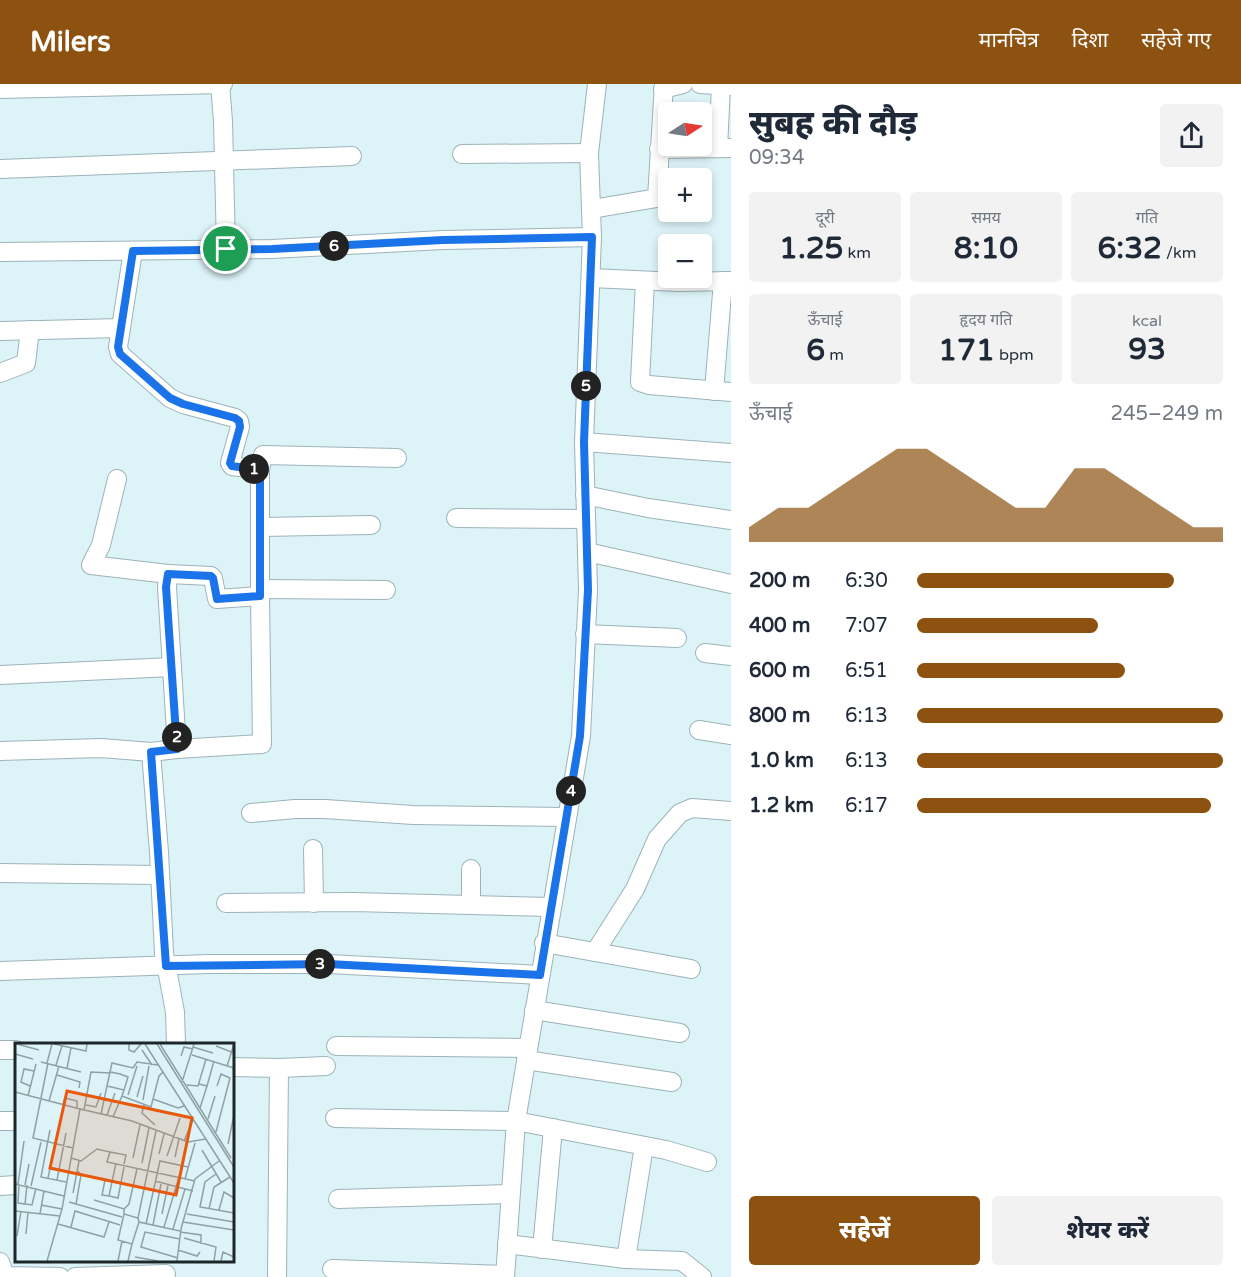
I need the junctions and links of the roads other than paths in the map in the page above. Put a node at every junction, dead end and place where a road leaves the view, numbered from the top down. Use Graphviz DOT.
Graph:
graph roads {
  1 [pos="221,84"];
  2 [pos="597,84"];
  3 [pos="683,84"];
  4 [pos="700,84"];
  5 [pos="726,86"];
  6 [pos="664,87"];
  7 [pos="0,89"];
  8 [pos="663,102"];
  9 [pos="724,148"];
  10 [pos="589,153"];
  11 [pos="462,154"];
  12 [pos="352,156"];
  13 [pos="659,156"];
  14 [pos="224,162"];
  15 [pos="0,169"];
  16 [pos="592,209"];
  17 [pos="592,237"];
  18 [pos="226,249"];
  19 [pos="133,251"];
  20 [pos="0,252"];
  21 [pos="591,278"];
  22 [pos="645,280"];
  23 [pos="727,281"];
  24 [pos="121,328"];
  25 [pos="30,330"];
  26 [pos="0,331"];
  27 [pos="0,373"];
  28 [pos="723,391"];
  29 [pos="584,442"];
  30 [pos="731,453"];
  31 [pos="397,458"];
  32 [pos="260,470"];
  33 [pos="117,479"];
  34 [pos="585,495"];
  35 [pos="456,518"];
  36 [pos="586,519"];
  37 [pos="731,520"];
  38 [pos="370,525"];
  39 [pos="261,526"];
  40 [pos="587,552"];
  41 [pos="168,574"];
  42 [pos="731,584"];
  43 [pos="386,590"];
  44 [pos="260,592"];
  45 [pos="585,634"];
  46 [pos="677,638"];
  47 [pos="705,653"];
  48 [pos="731,656"];
  49 [pos="172,667"];
  50 [pos="0,675"];
  51 [pos="699,730"];
  52 [pos="731,735"];
  53 [pos="177,749"];
  54 [pos="0,751"];
  55 [pos="151,752"];
  56 [pos="731,811"];
  57 [pos="250,813"];
  58 [pos="566,817"];
  59 [pos="313,849"];
  60 [pos="471,868"];
  61 [pos="0,873"];
  62 [pos="160,874"];
  63 [pos="226,903"];
  64 [pos="314,903"];
  65 [pos="471,904"];
  66 [pos="551,907"];
  67 [pos="544,943"];
  68 [pos="595,952"];
  69 [pos="166,966"];
  70 [pos="0,967"];
  71 [pos="691,969"];
  72 [pos="540,975"];
  73 [pos="534,1010"];
  74 [pos="680,1033"];
  75 [pos="176,1043"];
  76 [pos="336,1046"];
  77 [pos="527,1054"];
  78 [pos="326,1066"];
  79 [pos="234,1067"];
  80 [pos="279,1068"];
  81 [pos="672,1082"];
  82 [pos="335,1118"];
  83 [pos="516,1121"];
  84 [pos="554,1128"];
  85 [pos="644,1146"];
  86 [pos="707,1162"];
  87 [pos="15,1185"];
  88 [pos="0,1186"];
  89 [pos="510,1194"];
  90 [pos="338,1199"];
  91 [pos="507,1244"];
  92 [pos="542,1249"];
  93 [pos="626,1259"];
  94 [pos="0,1262"];
  95 [pos="71,1262"];
  96 [pos="332,1269"];
  97 [pos="166,1270"];
  98 [pos="505,1276"];
  99 [pos="60,1277"];
  100 [pos="73,1277"];
  101 [pos="277,1277"];
  102 [pos="702,1277"];
  1 -- 7 [label="street"];
  1 -- 14 [label="street"];
  2 -- 10 [label="street"];
  3 -- 6 [label="street"];
  4 -- 5 [label="street"];
  5 -- 9 [label="street"];
  6 -- 8 [label="street"];
  10 -- 11 [label="street"];
  10 -- 16 [label="street"];
  12 -- 14 [label="street"];
  13 -- 16 [label="street"];
  14 -- 15 [label="street"];
  14 -- 18 [label="street"];
  16 -- 17 [label="street"];
  17 -- 18 [label="street"];
  17 -- 21 [label="street"];
  18 -- 19 [label="street"];
  19 -- 20 [label="street"];
  19 -- 24 [label="street"];
  21 -- 22 [label="street"];
  21 -- 29 [label="street"];
  22 -- 23 [label="street"];
  22 -- 28 [label="street"];
  23 -- 28 [label="street"];
  24 -- 25 [label="street"];
  24 -- 32 [label="street"];
  25 -- 26 [label="street"];
  25 -- 27 [label="street"];
  29 -- 30 [label="street"];
  29 -- 34 [label="street"];
  31 -- 32 [label="street"];
  32 -- 39 [label="street"];
  33 -- 41 [label="street"];
  34 -- 36 [label="street"];
  34 -- 37 [label="street"];
  35 -- 36 [label="street"];
  36 -- 40 [label="street"];
  38 -- 39 [label="street"];
  39 -- 44 [label="street"];
  40 -- 42 [label="street"];
  40 -- 45 [label="street"];
  41 -- 44 [label="street"];
  41 -- 49 [label="street"];
  43 -- 44 [label="street"];
  44 -- 53 [label="street"];
  45 -- 46 [label="street"];
  45 -- 58 [label="street"];
  47 -- 48 [label="street"];
  49 -- 50 [label="street"];
  49 -- 53 [label="street"];
  51 -- 52 [label="street"];
  53 -- 55 [label="street"];
  54 -- 55 [label="street"];
  55 -- 62 [label="street"];
  56 -- 68 [label="street"];
  57 -- 58 [label="street"];
  58 -- 66 [label="street"];
  59 -- 64 [label="street"];
  60 -- 65 [label="street"];
  61 -- 62 [label="street"];
  62 -- 69 [label="street"];
  63 -- 64 [label="street"];
  64 -- 65 [label="street"];
  65 -- 66 [label="street"];
  66 -- 67 [label="street"];
  67 -- 68 [label="street"];
  67 -- 72 [label="street"];
  68 -- 71 [label="street"];
  69 -- 70 [label="street"];
  69 -- 72 [label="street"];
  69 -- 75 [label="street"];
  72 -- 73 [label="street"];
  73 -- 74 [label="street"];
  73 -- 77 [label="street"];
  76 -- 77 [label="street"];
  77 -- 81 [label="street"];
  77 -- 83 [label="street"];
  78 -- 80 [label="street"];
  79 -- 80 [label="street"];
  80 -- 101 [label="street"];
  82 -- 83 [label="street"];
  83 -- 84 [label="street"];
  83 -- 89 [label="street"];
  84 -- 85 [label="street"];
  84 -- 92 [label="street"];
  85 -- 86 [label="street"];
  85 -- 93 [label="street"];
  87 -- 88 [label="street"];
  89 -- 90 [label="street"];
  89 -- 91 [label="street"];
  91 -- 92 [label="street"];
  91 -- 98 [label="street"];
  92 -- 93 [label="street"];
  93 -- 102 [label="street"];
  94 -- 99 [label="street"];
  95 -- 100 [label="street"];
  96 -- 98 [label="street"];
  97 -- 100 [label="street"];
}
